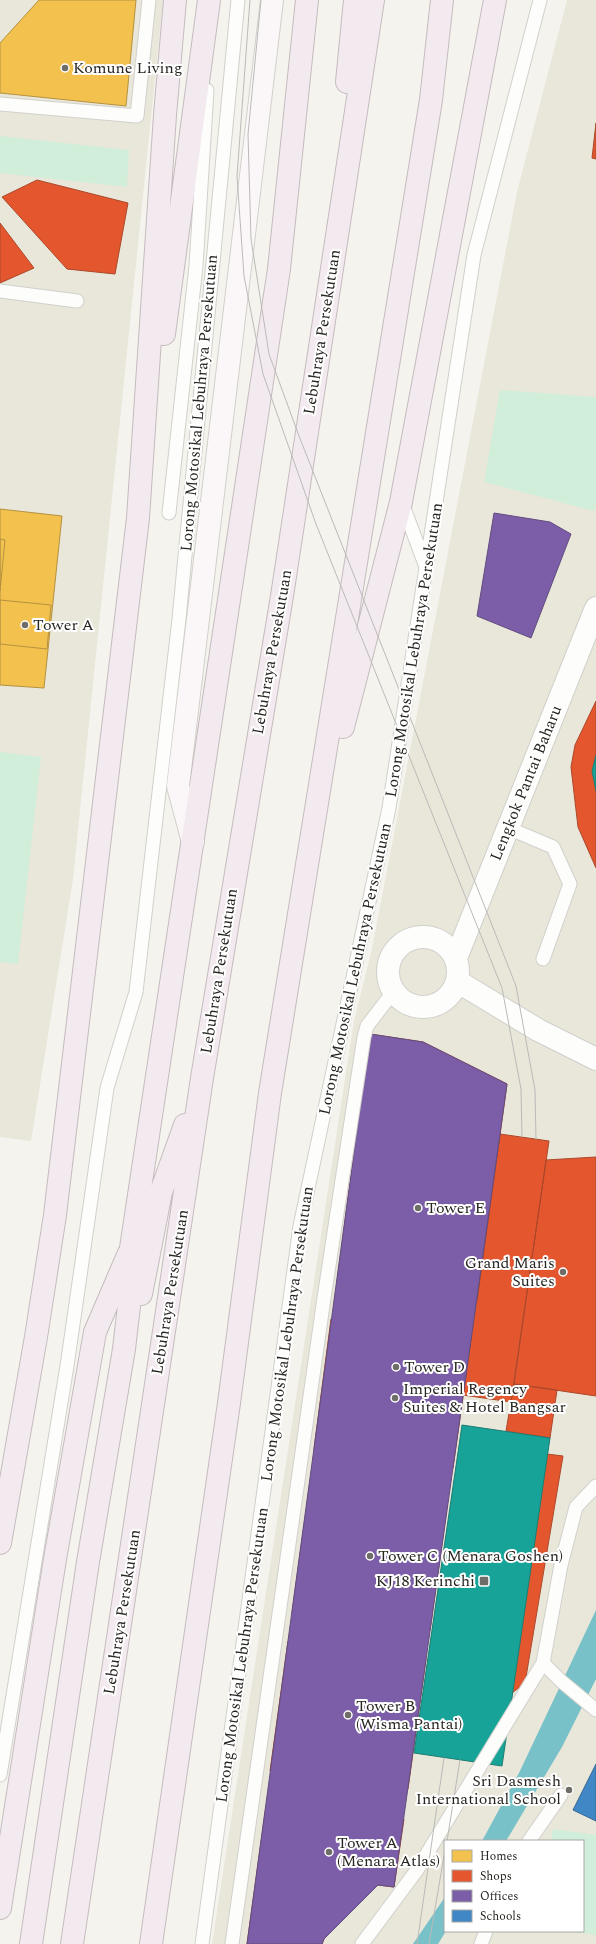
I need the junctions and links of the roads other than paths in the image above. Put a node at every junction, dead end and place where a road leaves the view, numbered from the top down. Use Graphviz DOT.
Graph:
graph roads {
  1 [pos="149,0"];
  2 [pos="175,0"];
  3 [pos="209,0"];
  4 [pos="213,0"];
  5 [pos="238,0"];
  6 [pos="272,0"];
  7 [pos="307,0"];
  8 [pos="355,0"];
  9 [pos="373,0"];
  10 [pos="442,0"];
  11 [pos="540,0"];
  12 [pos="494,6"];
  13 [pos="0,104"];
  14 [pos="0,291"];
  15 [pos="77,301"];
  16 [pos="324,318"];
  17 [pos="402,502"];
  18 [pos="169,512"];
  19 [pos="138,518"];
  20 [pos="426,568"];
  21 [pos="596,608"];
  22 [pos="508,828"];
  23 [pos="193,842"];
  24 [pos="309,858"];
  25 [pos="456,958"];
  26 [pos="544,959"];
  27 [pos="457,981"];
  28 [pos="394,991"];
  29 [pos="596,1059"];
  30 [pos="202,1078"];
  31 [pos="131,1248"];
  32 [pos="596,1486"];
  33 [pos="0,1543"];
  34 [pos="88,1562"];
  35 [pos="543,1663"];
  36 [pos="596,1710"];
  37 [pos="0,1775"];
  38 [pos="562,1795"];
  39 [pos="530,1840"];
  40 [pos="0,1908"];
  41 [pos="486,1932"];
  42 [pos="31,1944"];
  43 [pos="72,1944"];
  44 [pos="151,1944"];
  45 [pos="202,1944"];
  46 [pos="232,1944"];
  47 [pos="362,1944"];
  48 [pos="481,1944"];
  1 -- 13 [label="lane"];
  2 -- 19 [label="highway"];
  3 -- 19 [label="highway"];
  4 -- 18 [label="lane"];
  5 -- 37 [label="lane, Lorong Motosikal Lebuhraya Persekutuan"];
  6 -- 23 [label="street"];
  7 -- 23 [label="highway"];
  8 -- 16 [label="highway"];
  9 -- 16 [label="highway, Lebuhraya Persekutuan"];
  10 -- 24 [label="highway"];
  11 -- 20 [label="lane, Lorong Motosikal Lebuhraya Persekutuan"];
  12 -- 17 [label="highway"];
  14 -- 15 [label="lane"];
  16 -- 30 [label="highway, Lebuhraya Persekutuan"];
  17 -- 20 [label="lane"];
  17 -- 24 [label="highway"];
  19 -- 33 [label="highway"];
  20 -- 45 [label="lane, Lorong Motosikal Lebuhraya Persekutuan"];
  21 -- 22 [label="street, Lengkok Pantai Baharu"];
  22 -- 25 [label="street, Lengkok Pantai Baharu"];
  22 -- 26 [label="lane"];
  23 -- 31 [label="highway"];
  24 -- 44 [label="highway"];
  25 -- 27 [label="street"];
  25 -- 28 [label="street"];
  27 -- 28 [label="street"];
  27 -- 29 [label="street"];
  28 -- 46 [label="lane"];
  30 -- 34 [label="highway"];
  30 -- 43 [label="highway, Lebuhraya Persekutuan"];
  31 -- 34 [label="highway"];
  31 -- 40 [label="highway"];
  32 -- 35 [label="lane"];
  34 -- 42 [label="highway"];
  35 -- 36 [label="lane"];
  35 -- 47 [label="lane"];
  38 -- 39 [label="lane"];
  41 -- 48 [label="lane"];
}
